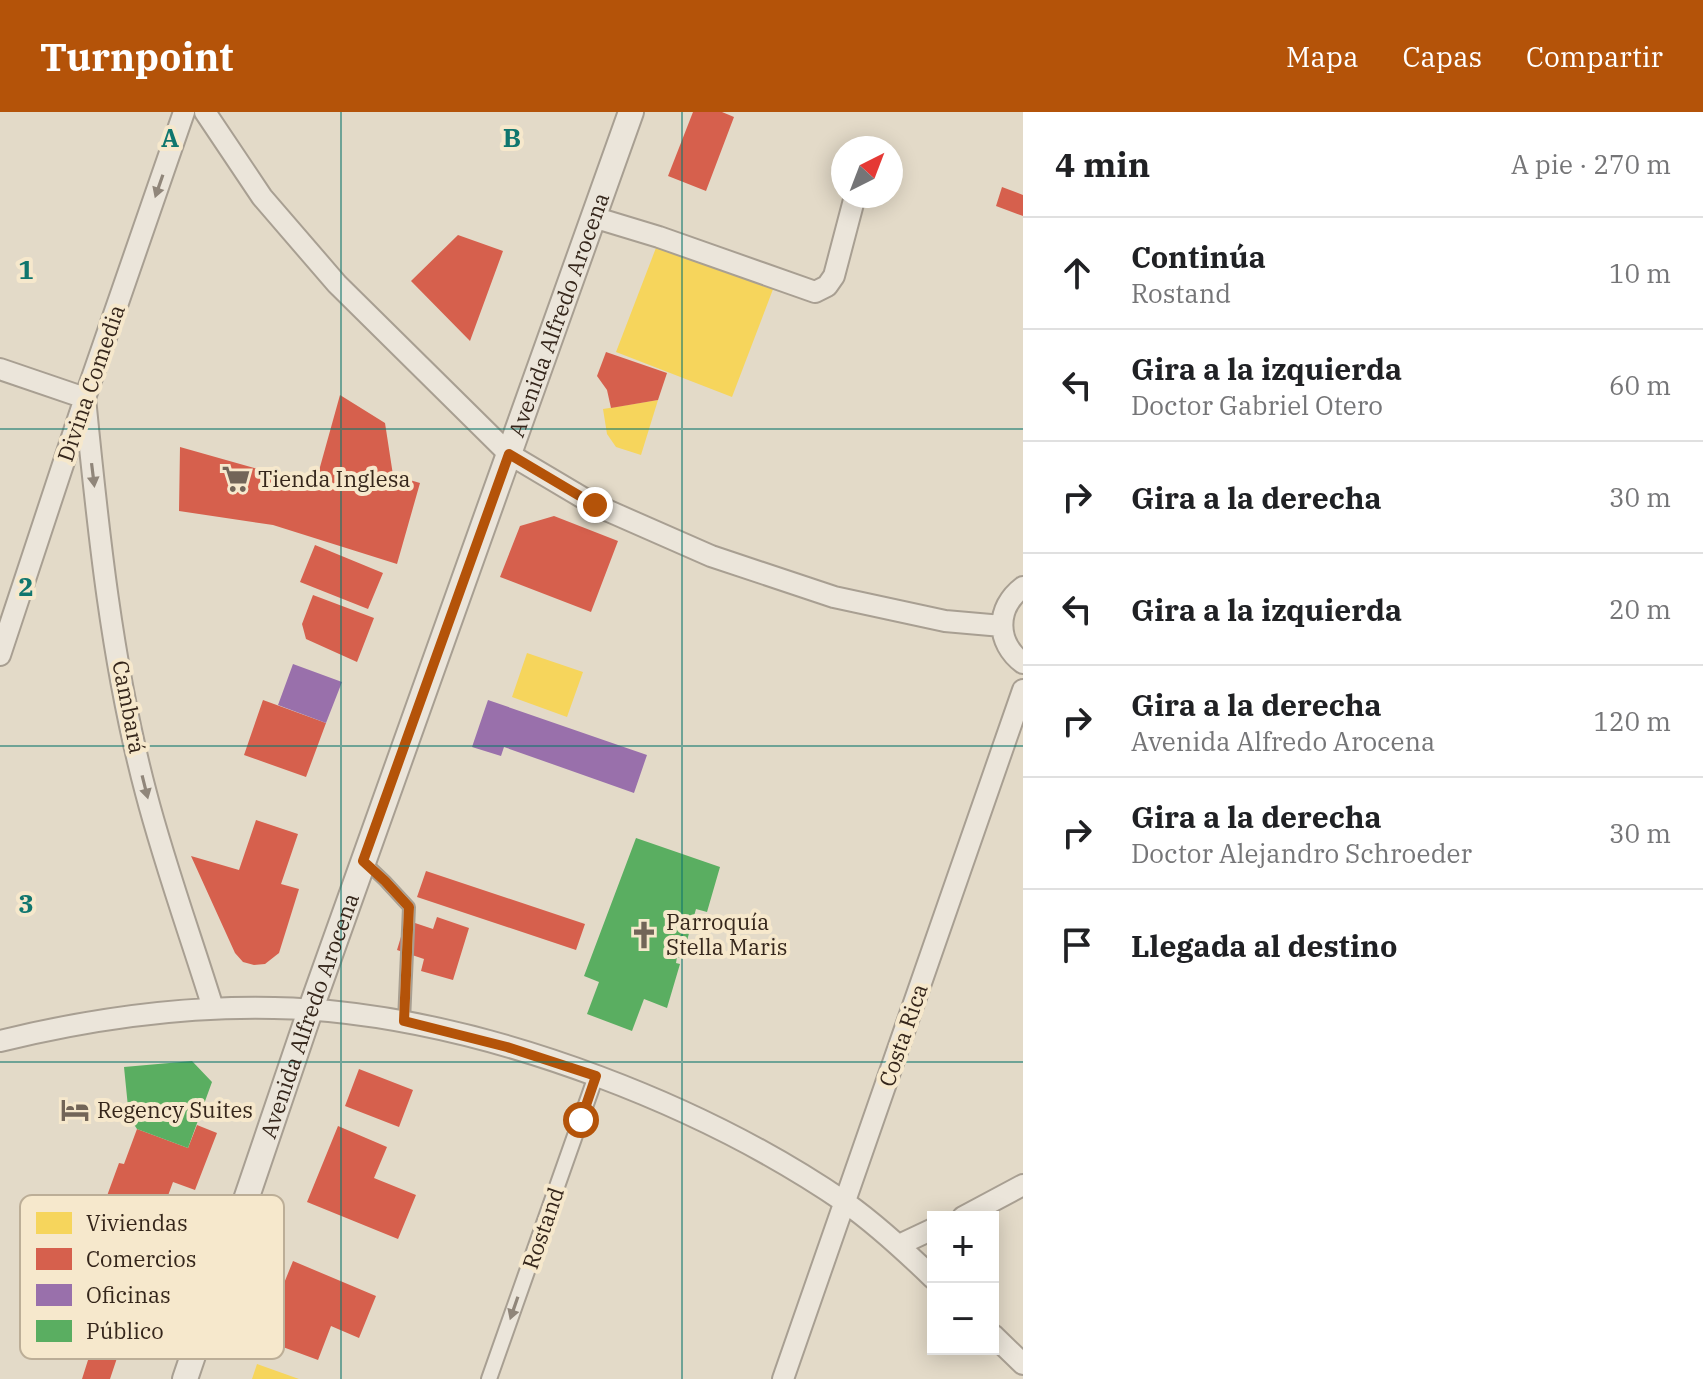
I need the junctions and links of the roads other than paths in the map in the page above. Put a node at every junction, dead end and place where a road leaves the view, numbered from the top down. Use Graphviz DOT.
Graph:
graph roads {
  1 [pos="184,112"];
  2 [pos="205,112"];
  3 [pos="631,112"];
  4 [pos="852,208"];
  5 [pos="593,217"];
  6 [pos="0,369"];
  7 [pos="85,398"];
  8 [pos="509,454"];
  9 [pos="1023,587"];
  10 [pos="1002,626"];
  11 [pos="0,655"];
  12 [pos="1023,663"];
  13 [pos="1023,690"];
  14 [pos="363,861"];
  15 [pos="213,1008"];
  16 [pos="310,1011"];
  17 [pos="404,1021"];
  18 [pos="0,1041"];
  19 [pos="596,1076"];
  20 [pos="1023,1185"];
  21 [pos="248,1195"];
  22 [pos="845,1203"];
  23 [pos="974,1211"];
  24 [pos="927,1232"];
  25 [pos="899,1245"];
  26 [pos="927,1272"];
  27 [pos="999,1341"];
  28 [pos="192,1359"];
  29 [pos="1023,1364"];
  30 [pos="185,1379"];
  31 [pos="489,1379"];
  32 [pos="783,1379"];
  1 -- 7 [label="street, Divina Comedia, one-way"];
  2 -- 8 [label="street"];
  3 -- 5 [label="street, Avenida Alfredo Arocena"];
  4 -- 5 [label="street"];
  5 -- 8 [label="street, Avenida Alfredo Arocena"];
  6 -- 7 [label="street"];
  7 -- 11 [label="street, Divina Comedia"];
  7 -- 15 [label="street, Cambará, one-way"];
  8 -- 10 [label="street"];
  8 -- 14 [label="street, Avenida Alfredo Arocena"];
  9 -- 10 [label="street"];
  10 -- 12 [label="street"];
  13 -- 22 [label="street, Costa Rica"];
  14 -- 16 [label="street, Avenida Alfredo Arocena"];
  14 -- 17 [label="lane"];
  15 -- 16 [label="street"];
  15 -- 18 [label="street"];
  16 -- 17 [label="street"];
  16 -- 21 [label="street, Avenida Alfredo Arocena"];
  17 -- 19 [label="street"];
  19 -- 22 [label="street"];
  19 -- 31 [label="street, Rostand, one-way"];
  20 -- 23 [label="street"];
  22 -- 25 [label="street"];
  22 -- 32 [label="street, Costa Rica"];
  24 -- 25 [label="street"];
  25 -- 26 [label="street"];
  27 -- 29 [label="street"];
  28 -- 30 [label="street, Avenida Alfredo Arocena"];
}
